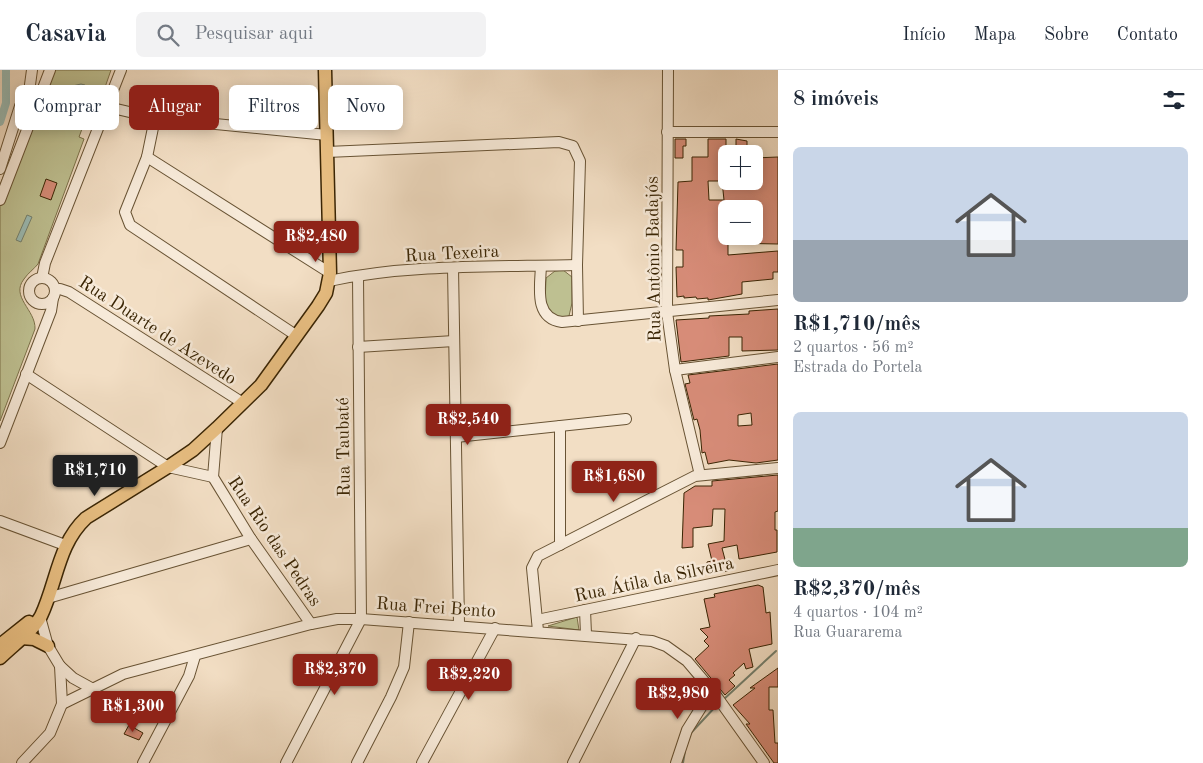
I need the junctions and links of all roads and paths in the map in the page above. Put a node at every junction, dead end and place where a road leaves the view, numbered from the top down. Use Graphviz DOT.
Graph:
graph roads {
  1 [pos="32,70"];
  2 [pos="50,70"];
  3 [pos="121,70"];
  4 [pos="325,70"];
  5 [pos="668,70"];
  6 [pos="116,85"];
  7 [pos="219,124"];
  8 [pos="99,130"];
  9 [pos="153,130"];
  10 [pos="667,132"];
  11 [pos="778,132"];
  12 [pos="327,135"];
  13 [pos="328,152"];
  14 [pos="146,157"];
  15 [pos="0,169"];
  16 [pos="0,200"];
  17 [pos="577,265"];
  18 [pos="541,266"];
  19 [pos="453,268"];
  20 [pos="358,276"];
  21 [pos="329,277"];
  22 [pos="42,278"];
  23 [pos="54,294"];
  24 [pos="778,300"];
  25 [pos="39,304"];
  26 [pos="666,312"];
  27 [pos="578,321"];
  28 [pos="44,326"];
  29 [pos="296,336"];
  30 [pos="454,341"];
  31 [pos="358,347"];
  32 [pos="778,357"];
  33 [pos="675,370"];
  34 [pos="26,374"];
  35 [pos="243,404"];
  36 [pos="626,419"];
  37 [pos="560,426"];
  38 [pos="217,428"];
  39 [pos="456,436"];
  40 [pos="0,443"];
  41 [pos="168,467"];
  42 [pos="778,468"];
  43 [pos="700,475"];
  44 [pos="213,477"];
  45 [pos="0,521"];
  46 [pos="251,539"];
  47 [pos="65,545"];
  48 [pos="560,545"];
  49 [pos="778,570"];
  50 [pos="48,598"];
  51 [pos="585,610"];
  52 [pos="40,617"];
  53 [pos="361,618"];
  54 [pos="537,620"];
  55 [pos="409,622"];
  56 [pos="311,624"];
  57 [pos="459,624"];
  58 [pos="495,628"];
  59 [pos="538,631"];
  60 [pos="586,634"];
  61 [pos="22,638"];
  62 [pos="636,638"];
  63 [pos="0,645"];
  64 [pos="48,646"];
  65 [pos="195,656"];
  66 [pos="0,658"];
  67 [pos="174,661"];
  68 [pos="60,666"];
  69 [pos="189,676"];
  70 [pos="93,689"];
  71 [pos="713,692"];
  72 [pos="62,704"];
  73 [pos="22,763"];
  74 [pos="143,763"];
  75 [pos="286,763"];
  76 [pos="357,763"];
  77 [pos="422,763"];
  78 [pos="573,763"];
  79 [pos="676,763"];
  80 [pos="764,763"];
  1 -- 15 [label="street"];
  2 -- 16 [label="street"];
  3 -- 6 [label="street"];
  4 -- 12 [label="main road"];
  5 -- 10 [label="street, Rua Antônio Badajós"];
  7 -- 12 [label="street"];
  8 -- 22 [label="street"];
  9 -- 14 [label="street"];
  10 -- 11 [label="street"];
  10 -- 26 [label="street, Rua Antônio Badajós"];
  12 -- 13 [label="main road"];
  13 -- 17 [label="street"];
  13 -- 21 [label="main road"];
  14 -- 21 [label="street"];
  14 -- 29 [label="street"];
  17 -- 18 [label="street, Rua Texeira"];
  17 -- 27 [label="street"];
  18 -- 19 [label="street, Rua Texeira"];
  18 -- 27 [label="street"];
  19 -- 20 [label="street, Rua Texeira"];
  19 -- 30 [label="street"];
  20 -- 21 [label="street, Rua Texeira"];
  20 -- 31 [label="street, Rua Taubaté"];
  21 -- 29 [label="main road"];
  22 -- 23 [label="street"];
  22 -- 25 [label="street"];
  23 -- 25 [label="street"];
  23 -- 28 [label="street"];
  23 -- 35 [label="street, Rua Duarte de Azevedo"];
  24 -- 26 [label="street"];
  25 -- 28 [label="street"];
  26 -- 27 [label="street"];
  26 -- 33 [label="street, Rua Antônio Badajós"];
  28 -- 34 [label="street"];
  29 -- 35 [label="main road"];
  30 -- 31 [label="street"];
  30 -- 39 [label="street"];
  31 -- 53 [label="street, Rua Taubaté"];
  32 -- 33 [label="street"];
  33 -- 43 [label="street, Rua Antônio Badajós"];
  34 -- 40 [label="street"];
  34 -- 41 [label="street"];
  35 -- 38 [label="main road"];
  36 -- 37 [label="street"];
  37 -- 39 [label="street"];
  37 -- 48 [label="street"];
  38 -- 41 [label="main road"];
  38 -- 44 [label="street, Rua Rio das Pedras"];
  39 -- 57 [label="street"];
  41 -- 44 [label="street, Rua Rio das Pedras"];
  41 -- 47 [label="main road"];
  42 -- 43 [label="street"];
  43 -- 48 [label="street"];
  44 -- 46 [label="street, Rua Rio das Pedras"];
  45 -- 47 [label="street"];
  46 -- 50 [label="street"];
  46 -- 56 [label="street, Rua Rio das Pedras"];
  47 -- 50 [label="main road"];
  48 -- 54 [label="street"];
  49 -- 51 [label="street, Rua Átila da Silveira"];
  50 -- 52 [label="main road"];
  51 -- 54 [label="street, Rua Átila da Silveira"];
  51 -- 60 [label="street"];
  52 -- 61 [label="main road"];
  52 -- 63 [label="main road"];
  52 -- 64 [label="street"];
  53 -- 55 [label="street, Rua Frei Bento"];
  53 -- 56 [label="street, Rua Frei Bento"];
  53 -- 75 [label="street"];
  54 -- 59 [label="street"];
  55 -- 57 [label="street, Rua Frei Bento"];
  55 -- 76 [label="street"];
  56 -- 65 [label="street, Rua Frei Bento"];
  57 -- 58 [label="street, Rua Frei Bento"];
  58 -- 59 [label="street, Rua Frei Bento"];
  58 -- 77 [label="street"];
  59 -- 60 [label="street, Rua Frei Bento"];
  60 -- 62 [label="street, Rua Frei Bento"];
  61 -- 64 [label="main road"];
  61 -- 66 [label="main road"];
  62 -- 71 [label="street, Rua Frei Bento"];
  62 -- 78 [label="street"];
  64 -- 68 [label="street"];
  65 -- 67 [label="street, Rua Frei Bento"];
  65 -- 69 [label="street"];
  67 -- 69 [label="street"];
  67 -- 70 [label="street, Rua Frei Bento"];
  68 -- 70 [label="street"];
  68 -- 72 [label="street"];
  69 -- 74 [label="street"];
  70 -- 72 [label="street, Rua Frei Bento"];
  71 -- 79 [label="street"];
  71 -- 80 [label="street, Rua Frei Bento"];
  72 -- 73 [label="street"];
}
